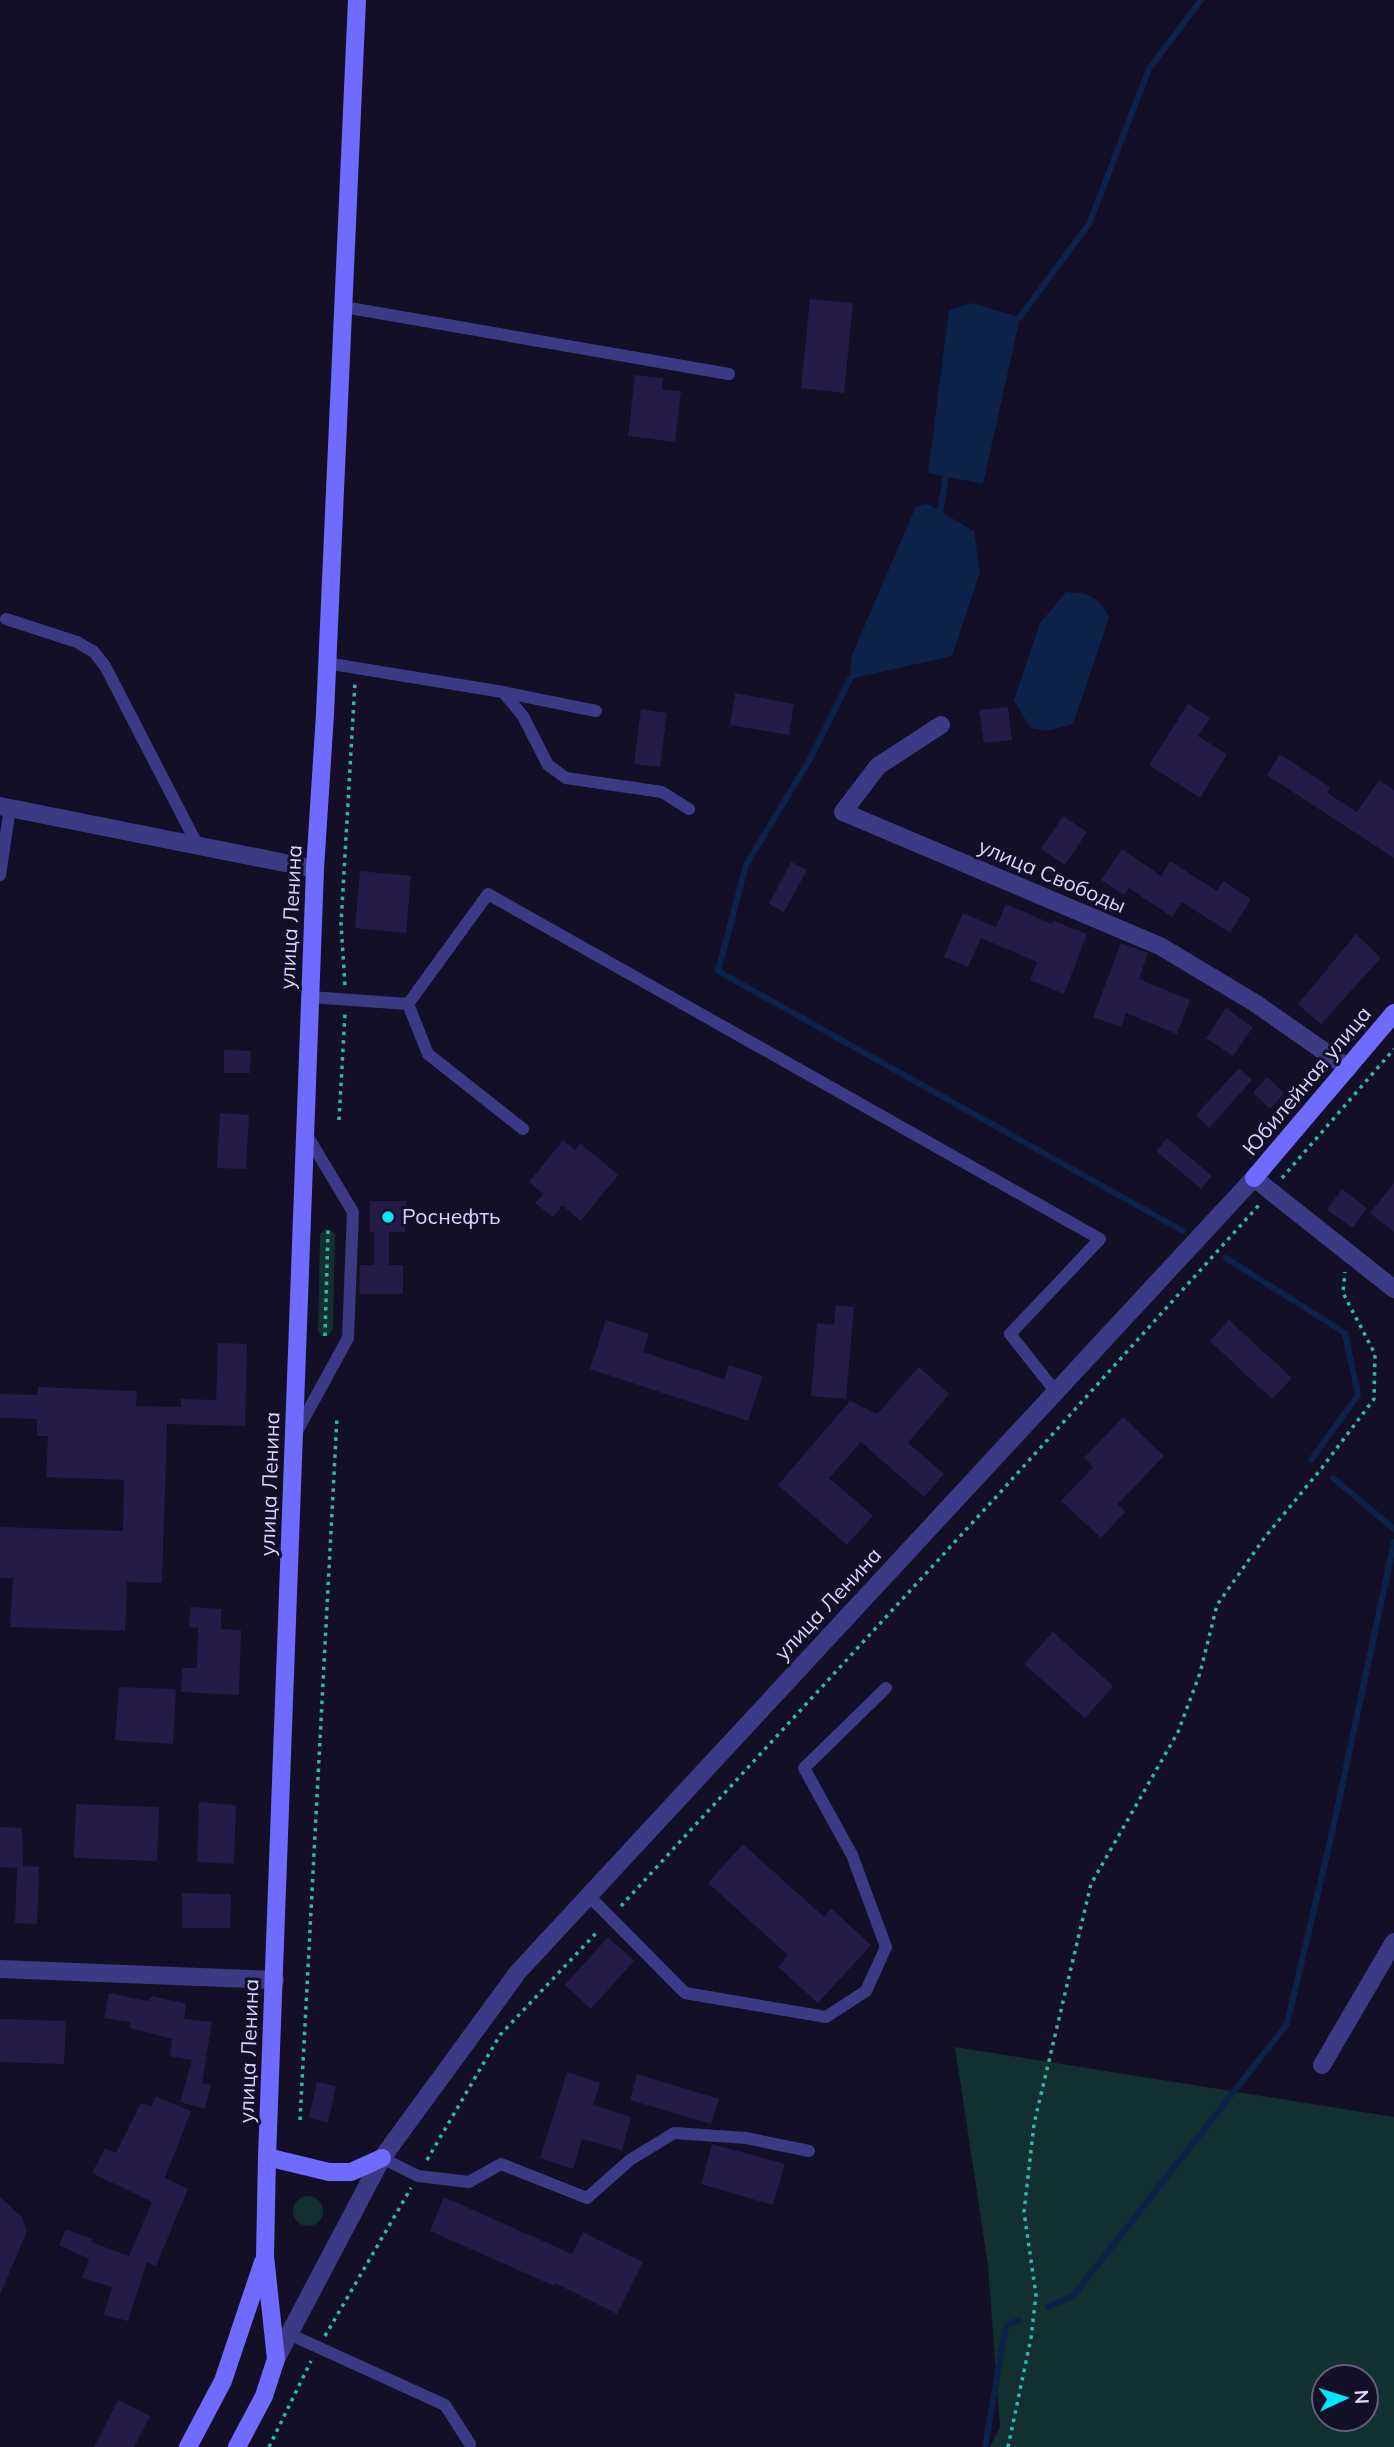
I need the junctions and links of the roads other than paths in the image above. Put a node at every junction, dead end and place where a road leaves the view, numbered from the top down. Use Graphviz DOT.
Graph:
graph roads {
  1 [pos="356,0"];
  2 [pos="344,307"];
  3 [pos="729,374"];
  4 [pos="6,619"];
  5 [pos="326,663"];
  6 [pos="503,692"];
  7 [pos="596,711"];
  8 [pos="942,725"];
  9 [pos="5,807"];
  10 [pos="689,810"];
  11 [pos="199,848"];
  12 [pos="315,869"];
  13 [pos="0,876"];
  14 [pos="310,997"];
  15 [pos="408,1004"];
  16 [pos="1394,1013"];
  17 [pos="1348,1068"];
  18 [pos="523,1129"];
  19 [pos="305,1131"];
  20 [pos="1254,1178"];
  21 [pos="1394,1289"];
  22 [pos="1056,1392"];
  23 [pos="294,1437"];
  24 [pos="886,1688"];
  25 [pos="589,1896"];
  26 [pos="1394,1942"];
  27 [pos="0,1969"];
  28 [pos="275,1980"];
  29 [pos="1322,2065"];
  30 [pos="809,2151"];
  31 [pos="267,2157"];
  32 [pos="382,2158"];
  33 [pos="265,2256"];
  34 [pos="289,2334"];
  35 [pos="276,2359"];
  36 [pos="471,2446"];
  37 [pos="188,2447"];
  38 [pos="237,2447"];
  1 -- 2 [label="main road, улица Ленина"];
  2 -- 3 [label="lane"];
  2 -- 5 [label="main road, улица Ленина"];
  4 -- 11 [label="lane"];
  5 -- 6 [label="lane"];
  5 -- 12 [label="main road, улица Ленина"];
  6 -- 7 [label="lane"];
  6 -- 10 [label="lane"];
  8 -- 17 [label="street, улица Свободы"];
  9 -- 11 [label="street"];
  9 -- 13 [label="lane"];
  11 -- 12 [label="street"];
  12 -- 14 [label="main road, улица Ленина"];
  14 -- 15 [label="lane"];
  14 -- 19 [label="main road, улица Ленина"];
  15 -- 18 [label="lane"];
  15 -- 22 [label="lane"];
  16 -- 17 [label="main road, Юбилейная улица"];
  17 -- 20 [label="main road, Юбилейная улица"];
  19 -- 23 [label="main road, улица Ленина"];
  19 -- 23 [label="lane"];
  20 -- 21 [label="street"];
  20 -- 22 [label="street, улица Ленина"];
  22 -- 25 [label="street, улица Ленина"];
  23 -- 28 [label="main road, улица Ленина"];
  24 -- 25 [label="lane"];
  25 -- 32 [label="street, улица Ленина"];
  26 -- 29 [label="street"];
  27 -- 28 [label="street"];
  28 -- 31 [label="main road, улица Ленина"];
  30 -- 32 [label="lane"];
  31 -- 32 [label="main road"];
  31 -- 33 [label="main road, улица Ленина"];
  32 -- 34 [label="street, улица Ленина"];
  33 -- 35 [label="main road, улица Ленина"];
  33 -- 37 [label="main road, улица Ленина"];
  34 -- 35 [label="street, улица Ленина"];
  34 -- 36 [label="lane"];
  35 -- 38 [label="main road, улица Ленина"];
}
